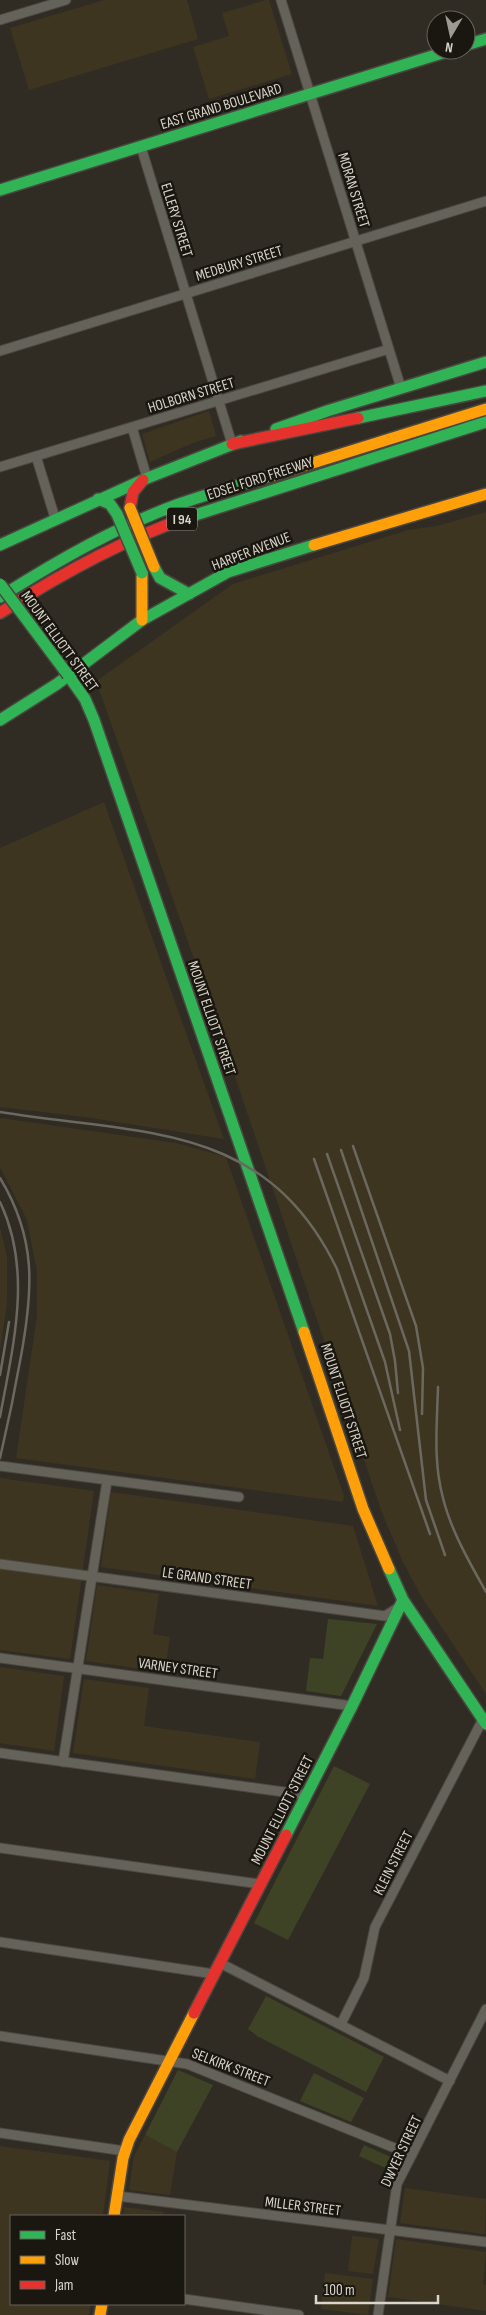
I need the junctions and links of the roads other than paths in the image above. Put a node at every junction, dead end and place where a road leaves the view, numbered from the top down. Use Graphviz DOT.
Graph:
graph roads {
  1 [pos="66,0"];
  2 [pos="281,0"];
  3 [pos="0,20"];
  4 [pos="426,58"];
  5 [pos="310,94"];
  6 [pos="141,147"];
  7 [pos="0,190"];
  8 [pos="486,201"];
  9 [pos="356,241"];
  10 [pos="186,294"];
  11 [pos="389,349"];
  12 [pos="0,351"];
  13 [pos="486,362"];
  14 [pos="401,388"];
  15 [pos="486,392"];
  16 [pos="219,401"];
  17 [pos="486,409"];
  18 [pos="486,422"];
  19 [pos="132,427"];
  20 [pos="232,444"];
  21 [pos="36,456"];
  22 [pos="0,467"];
  23 [pos="146,478"];
  24 [pos="486,494"];
  25 [pos="98,499"];
  26 [pos="55,518"];
  27 [pos="0,544"];
  28 [pos="0,584"];
  29 [pos="189,594"];
  30 [pos="0,597"];
  31 [pos="0,613"];
  32 [pos="142,620"];
  33 [pos="68,674"];
  34 [pos="0,720"];
  35 [pos="0,1466"];
  36 [pos="107,1481"];
  37 [pos="239,1497"];
  38 [pos="0,1564"];
  39 [pos="91,1576"];
  40 [pos="403,1600"];
  41 [pos="0,1658"];
  42 [pos="78,1668"];
  43 [pos="352,1706"];
  44 [pos="484,1722"];
  45 [pos="0,1753"];
  46 [pos="63,1762"];
  47 [pos="306,1795"];
  48 [pos="0,1848"];
  49 [pos="260,1884"];
  50 [pos="0,1942"];
  51 [pos="220,1963"];
  52 [pos="214,1974"];
  53 [pos="486,2009"];
  54 [pos="341,2024"];
  55 [pos="0,2036"];
  56 [pos="170,2060"];
  57 [pos="450,2080"];
  58 [pos="0,2133"];
  59 [pos="125,2151"];
  60 [pos="412,2155"];
  61 [pos="117,2196"];
  62 [pos="114,2215"];
  63 [pos="390,2230"];
  64 [pos="486,2242"];
  65 [pos="185,2299"];
  66 [pos="299,2315"];
  67 [pos="378,2315"];
  1 -- 3 [label="street"];
  2 -- 5 [label="street, MORAN STREET"];
  4 -- 5 [label="main road, EAST GRAND BOULEVARD"];
  5 -- 6 [label="main road, EAST GRAND BOULEVARD"];
  5 -- 9 [label="street, MORAN STREET"];
  6 -- 7 [label="main road, EAST GRAND BOULEVARD"];
  6 -- 10 [label="street, ELLERY STREET"];
  8 -- 9 [label="street, MEDBURY STREET"];
  9 -- 10 [label="street, MEDBURY STREET"];
  9 -- 11 [label="street, MORAN STREET"];
  10 -- 12 [label="street, MEDBURY STREET"];
  10 -- 16 [label="street, ELLERY STREET"];
  11 -- 14 [label="street, MORAN STREET"];
  11 -- 16 [label="street, HOLBORN STREET"];
  13 -- 14 [label="main road"];
  14 -- 20 [label="main road"];
  15 -- 20 [label="main road"];
  16 -- 19 [label="street, HOLBORN STREET"];
  16 -- 20 [label="street, ELLERY STREET"];
  17 -- 30 [label="main road, EDSEL FORD FREEWAY / I 94"];
  18 -- 31 [label="main road, EDSEL FORD FREEWAY / I 94"];
  19 -- 21 [label="street, HOLBORN STREET"];
  19 -- 23 [label="street"];
  20 -- 23 [label="main road"];
  21 -- 22 [label="street, HOLBORN STREET"];
  21 -- 26 [label="street"];
  23 -- 25 [label="main road"];
  23 -- 29 [label="main road, bridge"];
  24 -- 29 [label="main road, HARPER AVENUE"];
  25 -- 26 [label="main road"];
  25 -- 32 [label="main road, bridge"];
  26 -- 27 [label="main road"];
  28 -- 33 [label="main road, MOUNT ELLIOTT STREET, bridge"];
  29 -- 32 [label="main road, HARPER AVENUE"];
  32 -- 33 [label="main road, HARPER AVENUE"];
  33 -- 34 [label="main road, HARPER AVENUE"];
  33 -- 40 [label="main road, MOUNT ELLIOTT STREET"];
  35 -- 36 [label="street"];
  36 -- 37 [label="street"];
  36 -- 39 [label="street"];
  38 -- 39 [label="street, LE GRAND STREET"];
  39 -- 40 [label="street, LE GRAND STREET"];
  39 -- 42 [label="street"];
  40 -- 43 [label="main road, MOUNT ELLIOTT STREET"];
  40 -- 44 [label="main road"];
  41 -- 42 [label="street, VARNEY STREET"];
  42 -- 43 [label="street, VARNEY STREET"];
  42 -- 46 [label="street"];
  43 -- 47 [label="main road, MOUNT ELLIOTT STREET"];
  44 -- 54 [label="street, KLEIN STREET"];
  45 -- 46 [label="street"];
  46 -- 47 [label="street"];
  47 -- 49 [label="main road, MOUNT ELLIOTT STREET"];
  48 -- 49 [label="street"];
  49 -- 51 [label="main road, MOUNT ELLIOTT STREET"];
  50 -- 52 [label="street"];
  51 -- 52 [label="main road, MOUNT ELLIOTT STREET"];
  51 -- 54 [label="street"];
  52 -- 56 [label="main road, MOUNT ELLIOTT STREET"];
  53 -- 57 [label="street, DWYER STREET"];
  54 -- 57 [label="street"];
  55 -- 56 [label="street, SELKIRK STREET"];
  56 -- 59 [label="main road, MOUNT ELLIOTT STREET"];
  56 -- 60 [label="street, SELKIRK STREET"];
  57 -- 60 [label="street, DWYER STREET"];
  58 -- 59 [label="street"];
  59 -- 61 [label="main road, MOUNT ELLIOTT STREET"];
  60 -- 63 [label="street, DWYER STREET"];
  61 -- 62 [label="main road, MOUNT ELLIOTT STREET"];
  61 -- 63 [label="street, MILLER STREET"];
  63 -- 64 [label="street, MILLER STREET"];
  63 -- 67 [label="street, DWYER STREET"];
  65 -- 66 [label="street"];
}
